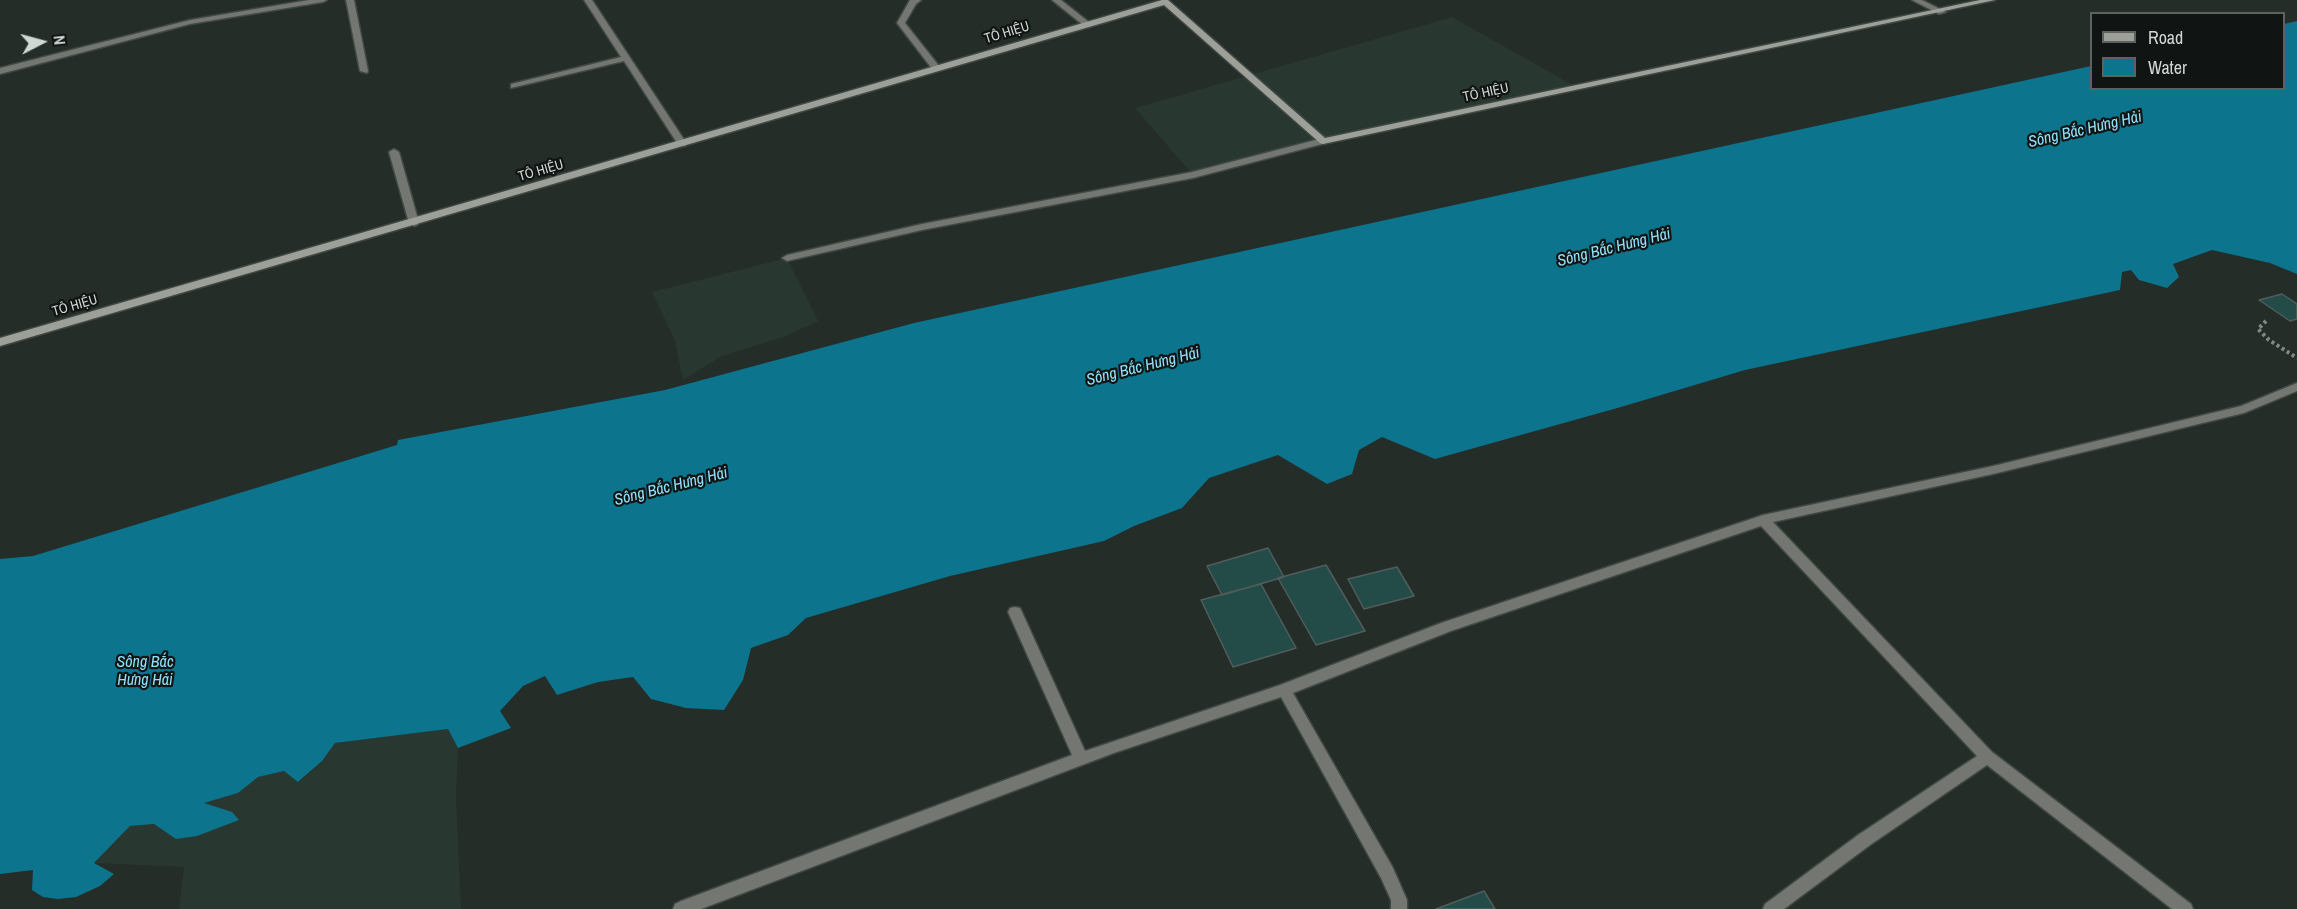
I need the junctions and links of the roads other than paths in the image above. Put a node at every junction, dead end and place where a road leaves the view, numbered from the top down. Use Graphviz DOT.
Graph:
graph roads {
  1 [pos="323,0"];
  2 [pos="350,0"];
  3 [pos="588,0"];
  4 [pos="917,0"];
  5 [pos="1056,0"];
  6 [pos="1916,0"];
  7 [pos="1991,0"];
  8 [pos="1167,1"];
  9 [pos="1942,12"];
  10 [pos="1086,23"];
  11 [pos="626,58"];
  12 [pos="936,68"];
  13 [pos="0,71"];
  14 [pos="364,71"];
  15 [pos="514,86"];
  16 [pos="1323,141"];
  17 [pos="682,144"];
  18 [pos="394,152"];
  19 [pos="414,223"];
  20 [pos="787,258"];
  21 [pos="0,342"];
  22 [pos="2297,387"];
  23 [pos="1763,520"];
  24 [pos="1015,612"];
  25 [pos="1284,690"];
  26 [pos="1987,757"];
  27 [pos="1082,759"];
  28 [pos="681,909"];
  29 [pos="1399,909"];
  30 [pos="1771,909"];
  31 [pos="2185,909"];
  1 -- 13 [label="street"];
  2 -- 14 [label="street"];
  3 -- 11 [label="street"];
  4 -- 12 [label="street"];
  5 -- 10 [label="street"];
  6 -- 9 [label="street"];
  7 -- 9 [label="main road, TÔ HIỆU"];
  8 -- 10 [label="main road, TÔ HIỆU"];
  8 -- 16 [label="main road, TÔ HIỆU"];
  9 -- 16 [label="main road, TÔ HIỆU"];
  10 -- 12 [label="main road, TÔ HIỆU"];
  11 -- 15 [label="street"];
  11 -- 17 [label="street"];
  12 -- 17 [label="main road, TÔ HIỆU"];
  16 -- 20 [label="street"];
  17 -- 19 [label="main road, TÔ HIỆU"];
  18 -- 19 [label="street"];
  19 -- 21 [label="main road, TÔ HIỆU"];
  22 -- 23 [label="street"];
  23 -- 25 [label="street"];
  23 -- 26 [label="street"];
  24 -- 27 [label="street"];
  25 -- 27 [label="street"];
  25 -- 29 [label="street"];
  26 -- 30 [label="street"];
  26 -- 31 [label="street"];
  27 -- 28 [label="street"];
}
